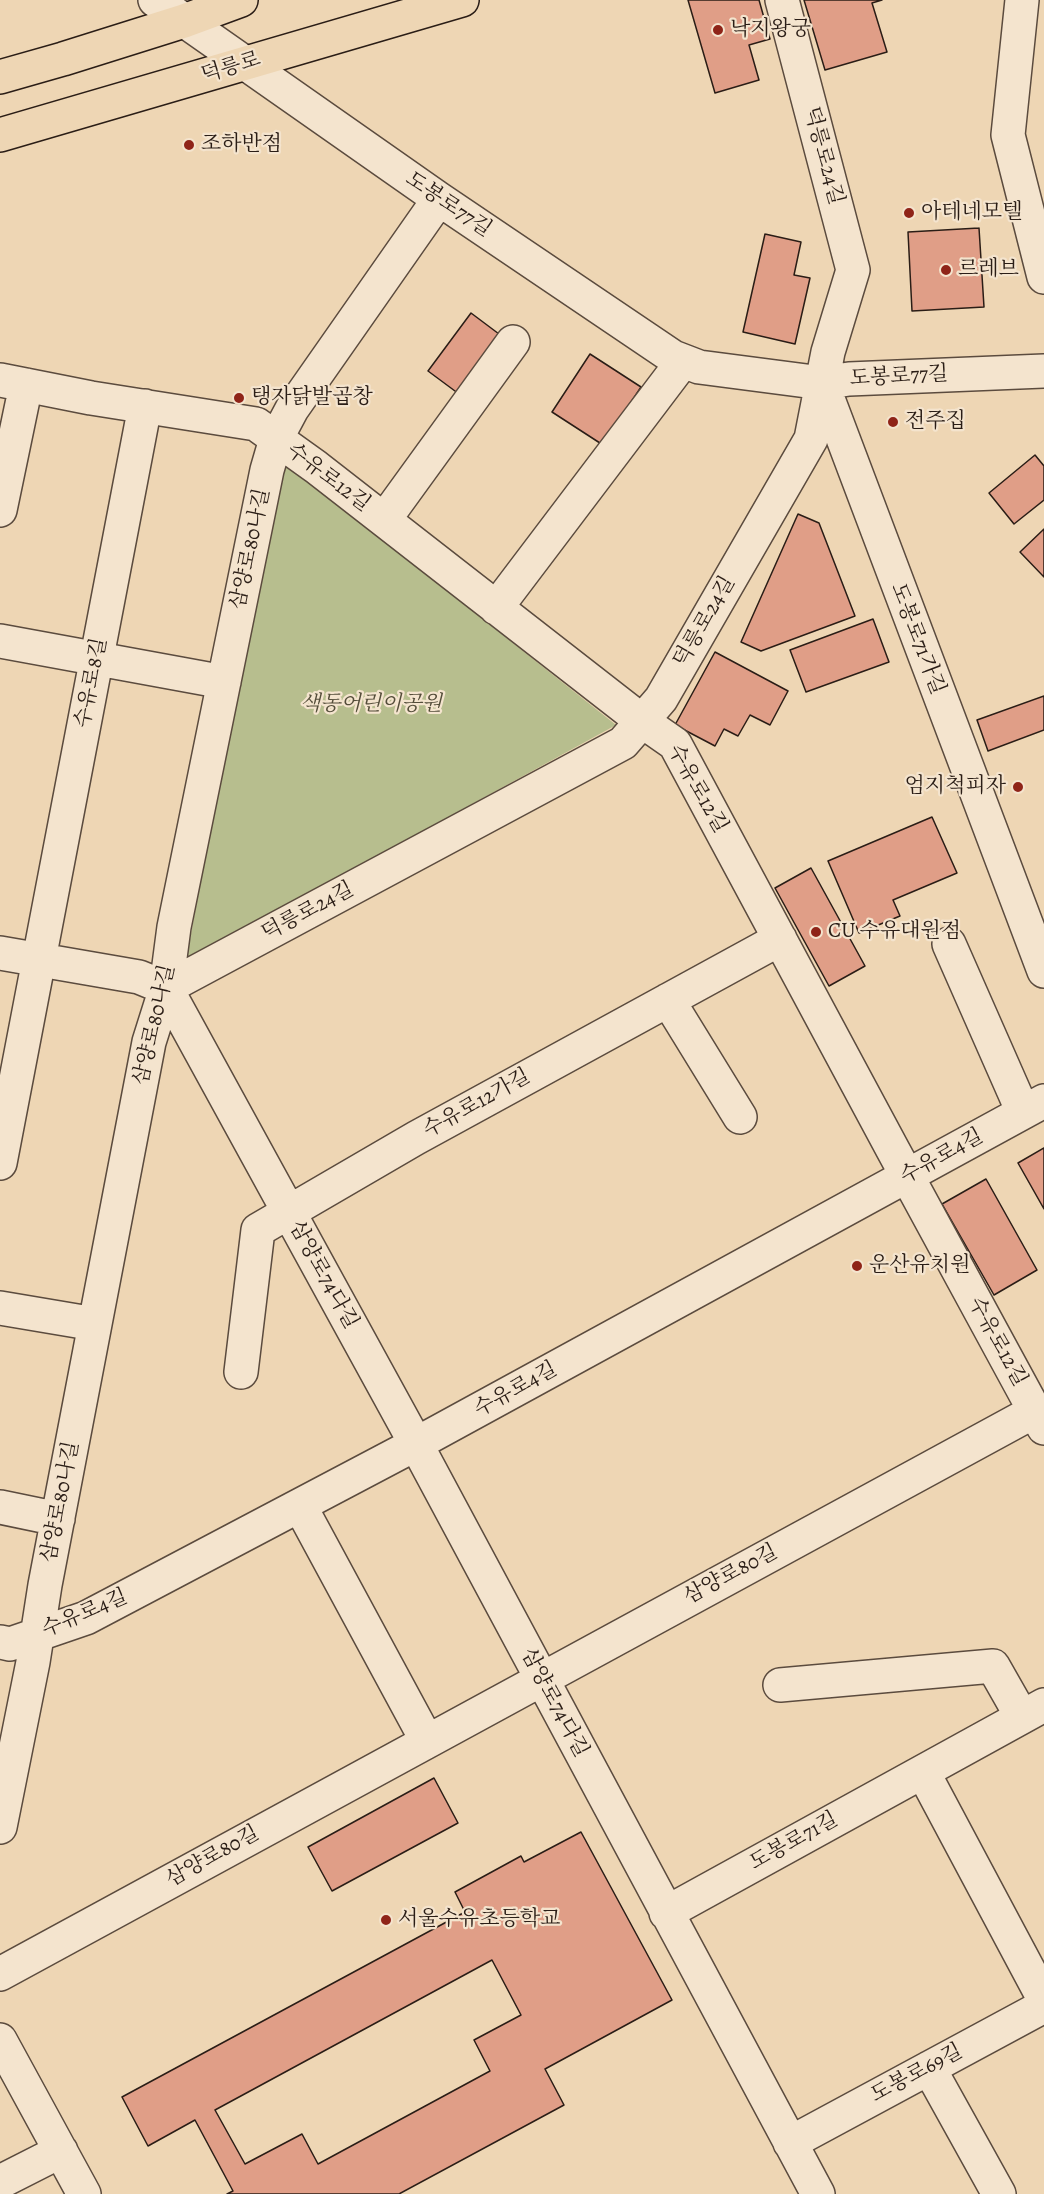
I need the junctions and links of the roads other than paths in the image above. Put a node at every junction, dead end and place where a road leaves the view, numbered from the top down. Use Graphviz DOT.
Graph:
graph roads {
  1 [pos="155,0"];
  2 [pos="241,0"];
  3 [pos="462,0"];
  4 [pos="782,0"];
  5 [pos="1022,0"];
  6 [pos="184,21"];
  7 [pos="246,63"];
  8 [pos="0,77"];
  9 [pos="0,135"];
  10 [pos="439,199"];
  11 [pos="1044,277"];
  12 [pos="513,342"];
  13 [pos="683,361"];
  14 [pos="1044,371"];
  15 [pos="13,383"];
  16 [pos="822,383"];
  17 [pos="145,406"];
  18 [pos="276,439"];
  19 [pos="0,510"];
  20 [pos="384,520"];
  21 [pos="496,608"];
  22 [pos="0,641"];
  23 [pos="97,659"];
  24 [pos="224,682"];
  25 [pos="642,721"];
  26 [pos="1029,895"];
  27 [pos="780,939"];
  28 [pos="949,944"];
  29 [pos="0,953"];
  30 [pos="38,960"];
  31 [pos="1044,971"];
  32 [pos="166,988"];
  33 [pos="668,1000"];
  34 [pos="1033,1107"];
  35 [pos="740,1117"];
  36 [pos="0,1163"];
  37 [pos="907,1176"];
  38 [pos="288,1212"];
  39 [pos="0,1308"];
  40 [pos="95,1324"];
  41 [pos="241,1372"];
  42 [pos="1039,1419"];
  43 [pos="416,1444"];
  44 [pos="300,1506"];
  45 [pos="0,1507"];
  46 [pos="58,1519"];
  47 [pos="38,1635"];
  48 [pos="0,1642"];
  49 [pos="541,1678"];
  50 [pos="780,1685"];
  51 [pos="1033,1711"];
  52 [pos="427,1741"];
  53 [pos="922,1772"];
  54 [pos="0,1827"];
  55 [pos="666,1913"];
  56 [pos="0,1974"];
  57 [pos="1044,1998"];
  58 [pos="1044,2006"];
  59 [pos="0,2040"];
  60 [pos="929,2068"];
  61 [pos="790,2143"];
  62 [pos="61,2151"];
  63 [pos="0,2182"];
  64 [pos="84,2194"];
  65 [pos="818,2194"];
  66 [pos="999,2194"];
  1 -- 6 [label="street, 도봉로77길"];
  2 -- 6 [label="main road"];
  3 -- 7 [label="main road, 덕릉로"];
  4 -- 16 [label="street, 덕릉로24길"];
  5 -- 11 [label="street"];
  6 -- 7 [label="street, 도봉로77길"];
  6 -- 8 [label="main road"];
  7 -- 9 [label="main road, 덕릉로"];
  7 -- 10 [label="street, 도봉로77길"];
  10 -- 13 [label="street, 도봉로77길"];
  10 -- 18 [label="street, 삼양로80나길"];
  12 -- 20 [label="street"];
  13 -- 16 [label="street, 도봉로77길"];
  13 -- 21 [label="street"];
  14 -- 16 [label="street, 도봉로77길"];
  15 -- 17 [label="street, 수유로12길"];
  15 -- 19 [label="street"];
  16 -- 25 [label="street, 덕릉로24길"];
  16 -- 26 [label="street, 도봉로71가길"];
  17 -- 18 [label="street, 수유로12길"];
  17 -- 23 [label="street, 수유로8길"];
  18 -- 20 [label="street, 수유로12길"];
  18 -- 24 [label="street, 삼양로80나길"];
  20 -- 21 [label="street, 수유로12길"];
  21 -- 25 [label="street, 수유로12길"];
  22 -- 23 [label="street"];
  23 -- 24 [label="street"];
  23 -- 30 [label="street, 수유로8길"];
  24 -- 32 [label="street, 삼양로80나길"];
  25 -- 27 [label="street, 수유로12길"];
  25 -- 32 [label="street, 덕릉로24길"];
  26 -- 31 [label="street, 도봉로71가길"];
  27 -- 33 [label="street, 수유로12가길"];
  27 -- 37 [label="street, 수유로12길"];
  28 -- 34 [label="street, 수유로4길"];
  29 -- 30 [label="street"];
  30 -- 32 [label="street"];
  30 -- 36 [label="street, 수유로8길"];
  32 -- 38 [label="street, 삼양로74다길"];
  32 -- 40 [label="street, 삼양로80나길"];
  33 -- 35 [label="street"];
  33 -- 38 [label="street, 수유로12가길"];
  34 -- 37 [label="street, 수유로4길"];
  37 -- 42 [label="street, 수유로12길"];
  37 -- 43 [label="street, 수유로4길"];
  38 -- 41 [label="street, 삼양로74다길"];
  38 -- 43 [label="street, 삼양로74다길"];
  39 -- 40 [label="street"];
  40 -- 46 [label="street, 삼양로80나길"];
  42 -- 49 [label="street, 삼양로80길"];
  43 -- 44 [label="street, 수유로4길"];
  43 -- 49 [label="street, 삼양로74다길"];
  44 -- 47 [label="street, 수유로4길"];
  44 -- 52 [label="street"];
  45 -- 46 [label="street"];
  46 -- 47 [label="street, 삼양로80나길"];
  47 -- 48 [label="street, 수유로4길"];
  47 -- 54 [label="street, 삼양로80나길"];
  49 -- 52 [label="street, 삼양로80길"];
  49 -- 55 [label="street, 삼양로74다길"];
  50 -- 51 [label="street, 도봉로71길"];
  51 -- 53 [label="street, 도봉로71길"];
  52 -- 56 [label="street, 삼양로80길"];
  53 -- 55 [label="street, 도봉로71길"];
  53 -- 57 [label="street"];
  55 -- 61 [label="street, 삼양로74다길"];
  58 -- 60 [label="street, 도봉로69길"];
  59 -- 62 [label="street"];
  60 -- 61 [label="street, 도봉로69길"];
  60 -- 66 [label="street"];
  61 -- 65 [label="street, 삼양로74다길"];
  62 -- 63 [label="street"];
  62 -- 64 [label="street"];
}
